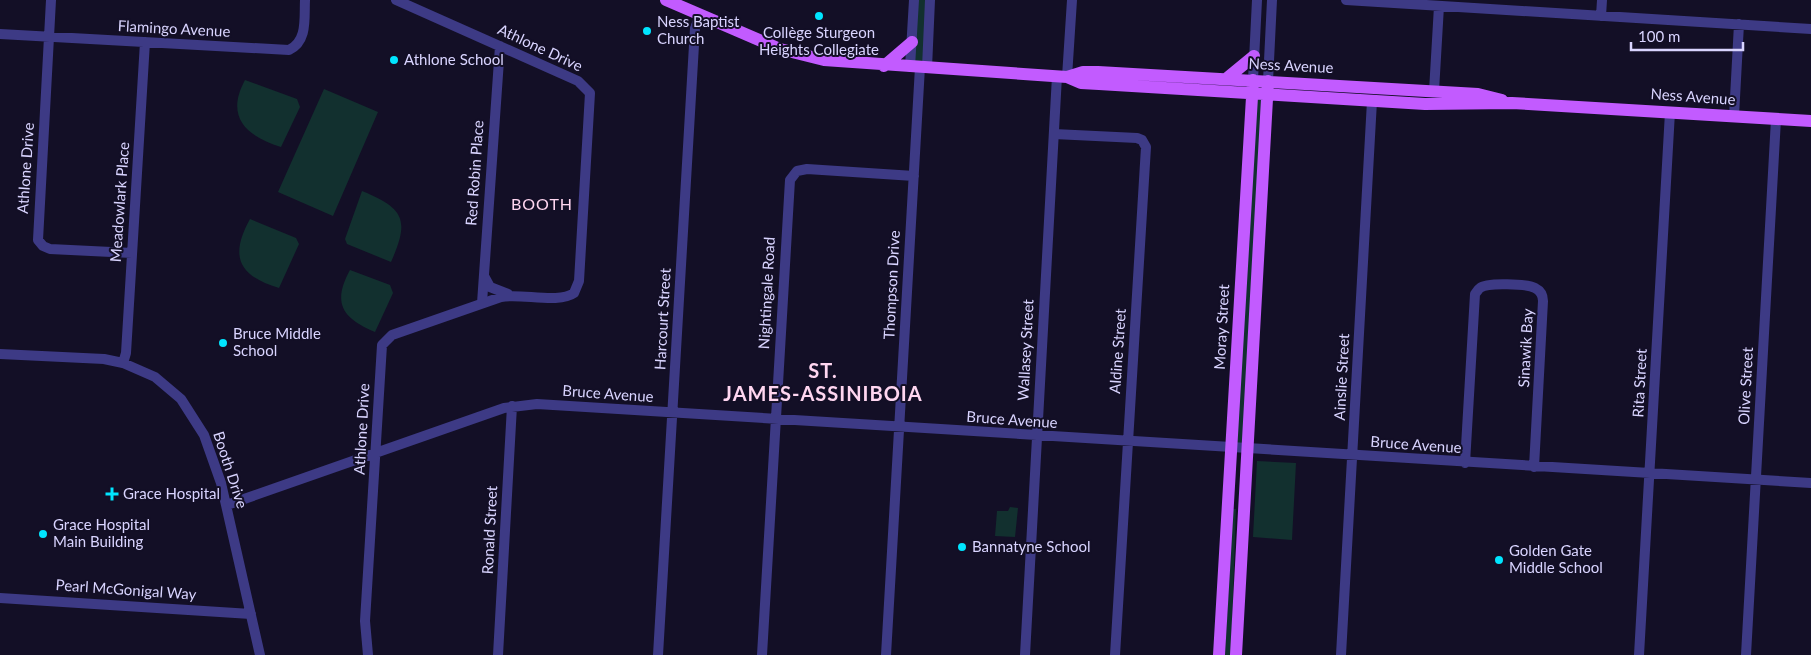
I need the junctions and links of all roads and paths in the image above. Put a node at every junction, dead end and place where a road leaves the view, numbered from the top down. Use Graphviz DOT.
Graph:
graph roads {
  1 [pos="51,0"];
  2 [pos="305,0"];
  3 [pos="396,0"];
  4 [pos="666,0"];
  5 [pos="914,0"];
  6 [pos="930,0"];
  7 [pos="1072,0"];
  8 [pos="1257,0"];
  9 [pos="1272,0"];
  10 [pos="1346,0"];
  11 [pos="1602,0"];
  12 [pos="1513,5"];
  13 [pos="1439,6"];
  14 [pos="700,16"];
  15 [pos="1601,16"];
  16 [pos="1739,24"];
  17 [pos="1811,29"];
  18 [pos="0,34"];
  19 [pos="49,36"];
  20 [pos="145,42"];
  21 [pos="912,42"];
  22 [pos="500,46"];
  23 [pos="1254,56"];
  24 [pos="884,66"];
  25 [pos="919,67"];
  26 [pos="1062,76"];
  27 [pos="1226,79"];
  28 [pos="1253,80"];
  29 [pos="1268,81"];
  30 [pos="1434,91"];
  31 [pos="1251,94"];
  32 [pos="1268,95"];
  33 [pos="1372,101"];
  34 [pos="1512,103"];
  35 [pos="1670,112"];
  36 [pos="1734,116"];
  37 [pos="1776,119"];
  38 [pos="1811,121"];
  39 [pos="1054,134"];
  40 [pos="914,176"];
  41 [pos="132,253"];
  42 [pos="484,275"];
  43 [pos="511,295"];
  44 [pos="482,302"];
  45 [pos="0,354"];
  46 [pos="123,363"];
  47 [pos="512,406"];
  48 [pos="672,414"];
  49 [pos="775,420"];
  50 [pos="898,428"];
  51 [pos="1036,436"];
  52 [pos="1127,442"];
  53 [pos="1231,448"];
  54 [pos="1248,450"];
  55 [pos="376,454"];
  56 [pos="1352,456"];
  57 [pos="1465,463"];
  58 [pos="1534,467"];
  59 [pos="1650,474"];
  60 [pos="1756,480"];
  61 [pos="1811,483"];
  62 [pos="227,505"];
  63 [pos="0,598"];
  64 [pos="251,614"];
  65 [pos="260,655"];
  66 [pos="368,655"];
  67 [pos="498,655"];
  68 [pos="658,655"];
  69 [pos="762,655"];
  70 [pos="886,655"];
  71 [pos="1026,655"];
  72 [pos="1115,655"];
  73 [pos="1219,655"];
  74 [pos="1236,655"];
  75 [pos="1341,655"];
  76 [pos="1639,655"];
  77 [pos="1746,655"];
  1 -- 19 [label="street, Athlone Drive"];
  2 -- 20 [label="street, Flamingo Avenue"];
  3 -- 22 [label="street, Athlone Drive"];
  4 -- 14 [label="main road, Ness Avenue"];
  5 -- 21 [label="street, Thompson Drive"];
  6 -- 25 [label="street, Thompson Drive"];
  7 -- 26 [label="street, Wallasey Street"];
  8 -- 23 [label="street, Moray Street"];
  9 -- 29 [label="street"];
  10 -- 13 [label="street"];
  11 -- 15 [label="street"];
  12 -- 13 [label="street"];
  12 -- 15 [label="street"];
  13 -- 30 [label="street"];
  14 -- 24 [label="main road, Ness Avenue"];
  14 -- 48 [label="street, Harcourt Street"];
  15 -- 16 [label="street"];
  16 -- 17 [label="street"];
  16 -- 36 [label="street"];
  18 -- 19 [label="street, Flamingo Avenue"];
  19 -- 20 [label="street, Flamingo Avenue"];
  19 -- 41 [label="street, Athlone Drive"];
  20 -- 41 [label="street, Meadowlark Place"];
  21 -- 24 [label="main road"];
  21 -- 25 [label="street, Thompson Drive"];
  22 -- 42 [label="street, Red Robin Place"];
  22 -- 43 [label="street, Athlone Drive"];
  23 -- 27 [label="main road"];
  23 -- 28 [label="street, Moray Street"];
  24 -- 25 [label="main road, Ness Avenue"];
  25 -- 26 [label="main road, Ness Avenue"];
  25 -- 40 [label="street, Thompson Drive"];
  26 -- 27 [label="main road, Ness Avenue"];
  26 -- 31 [label="main road, Ness Avenue"];
  26 -- 39 [label="street, Wallasey Street"];
  27 -- 28 [label="main road, Ness Avenue"];
  28 -- 29 [label="main road, Ness Avenue"];
  28 -- 31 [label="main road, Moray Street"];
  29 -- 30 [label="main road, Ness Avenue"];
  29 -- 32 [label="main road"];
  30 -- 34 [label="main road, Ness Avenue"];
  31 -- 32 [label="main road, Ness Avenue"];
  31 -- 53 [label="main road, Moray Street"];
  32 -- 33 [label="main road, Ness Avenue"];
  32 -- 54 [label="main road"];
  33 -- 34 [label="main road, Ness Avenue"];
  33 -- 56 [label="street, Ainslie Street"];
  34 -- 35 [label="main road, Ness Avenue"];
  35 -- 36 [label="main road, Ness Avenue"];
  35 -- 59 [label="street, Rita Street"];
  36 -- 37 [label="main road, Ness Avenue"];
  37 -- 38 [label="main road, Ness Avenue"];
  37 -- 60 [label="street, Olive Street"];
  39 -- 51 [label="street, Wallasey Street"];
  39 -- 52 [label="street, Aldine Street"];
  40 -- 49 [label="street, Nightingale Road"];
  40 -- 50 [label="street, Thompson Drive"];
  41 -- 46 [label="street, Meadowlark Place"];
  42 -- 43 [label="street, Athlone Drive"];
  42 -- 44 [label="street, Red Robin Place"];
  43 -- 44 [label="street, Athlone Drive"];
  44 -- 55 [label="street, Athlone Drive"];
  45 -- 46 [label="street, Booth Drive"];
  46 -- 62 [label="street, Booth Drive"];
  47 -- 48 [label="street, Bruce Avenue"];
  47 -- 55 [label="street, Bruce Avenue"];
  47 -- 67 [label="street, Ronald Street"];
  48 -- 49 [label="street, Bruce Avenue"];
  48 -- 68 [label="street, Harcourt Street"];
  49 -- 50 [label="street, Bruce Avenue"];
  49 -- 69 [label="street, Nightingale Road"];
  50 -- 51 [label="street, Bruce Avenue"];
  50 -- 70 [label="street, Thompson Drive"];
  51 -- 52 [label="street, Bruce Avenue"];
  51 -- 71 [label="street, Wallasey Street"];
  52 -- 53 [label="street, Bruce Avenue"];
  52 -- 72 [label="street, Aldine Street"];
  53 -- 54 [label="street, Bruce Avenue"];
  53 -- 73 [label="main road, Moray Street"];
  54 -- 56 [label="street, Bruce Avenue"];
  54 -- 74 [label="main road"];
  55 -- 62 [label="street, Bruce Avenue"];
  55 -- 66 [label="street, Athlone Drive"];
  56 -- 57 [label="street, Bruce Avenue"];
  56 -- 75 [label="street, Ainslie Street"];
  57 -- 58 [label="street, Bruce Avenue"];
  57 -- 58 [label="street, Sinawik Bay"];
  58 -- 59 [label="street, Bruce Avenue"];
  59 -- 60 [label="street, Bruce Avenue"];
  59 -- 76 [label="street, Rita Street"];
  60 -- 61 [label="street, Bruce Avenue"];
  60 -- 77 [label="street, Olive Street"];
  62 -- 64 [label="street, Booth Drive"];
  63 -- 64 [label="street, Pearl McGonigal Way"];
  64 -- 65 [label="street, Booth Drive"];
}
